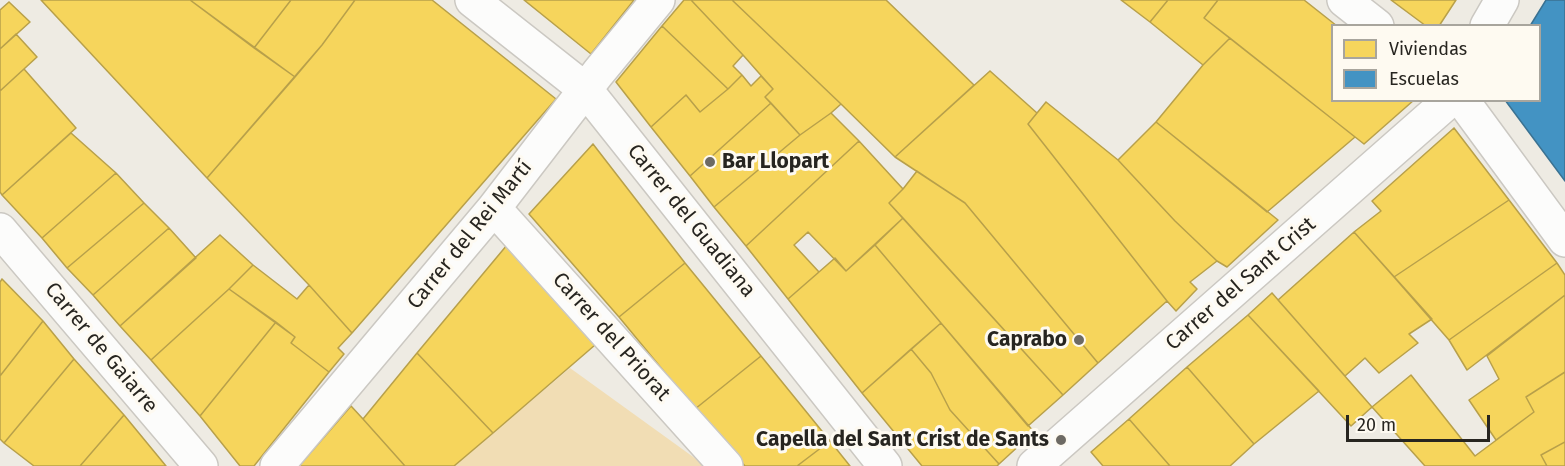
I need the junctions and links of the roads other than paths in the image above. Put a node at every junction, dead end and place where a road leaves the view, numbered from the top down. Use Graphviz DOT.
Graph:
graph roads {
  1 [pos="472,0"];
  2 [pos="658,0"];
  3 [pos="1344,0"];
  4 [pos="1502,0"];
  5 [pos="1374,24"];
  6 [pos="1488,24"];
  7 [pos="586,90"];
  8 [pos="1445,102"];
  9 [pos="1463,102"];
  10 [pos="494,208"];
  11 [pos="1,232"];
  12 [pos="1565,240"];
  13 [pos="201,466"];
  14 [pos="276,466"];
  15 [pos="726,466"];
  16 [pos="885,466"];
  17 [pos="1034,466"];
  1 -- 7 [label="street, Carrer del Guadiana"];
  2 -- 7 [label="street, Carrer del Rei Martí"];
  3 -- 5 [label="street"];
  4 -- 6 [label="street"];
  7 -- 10 [label="street, Carrer del Rei Martí"];
  7 -- 16 [label="street, Carrer del Guadiana"];
  8 -- 17 [label="street, Carrer del Sant Crist"];
  9 -- 12 [label="street"];
  10 -- 14 [label="street, Carrer del Rei Martí"];
  10 -- 15 [label="street, Carrer del Priorat"];
  11 -- 13 [label="street, Carrer de Gaiarre"];
}
